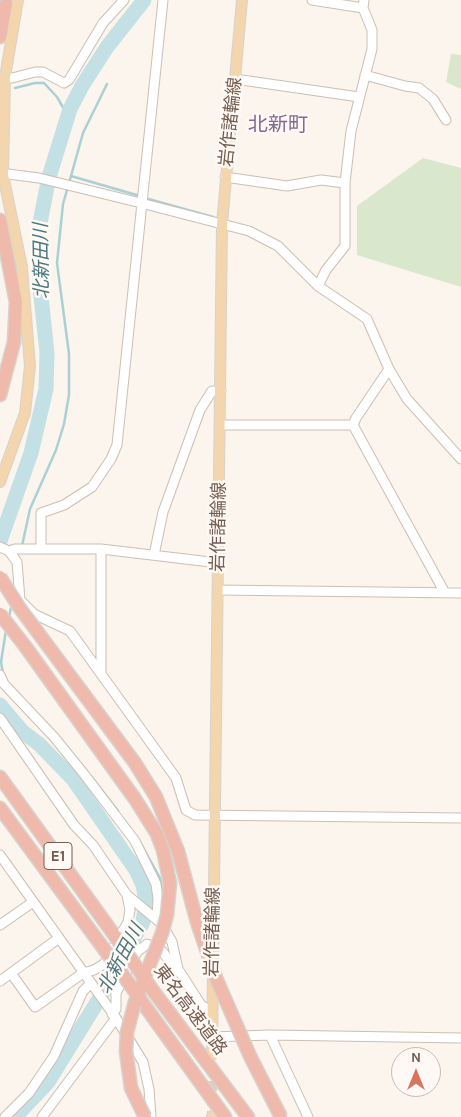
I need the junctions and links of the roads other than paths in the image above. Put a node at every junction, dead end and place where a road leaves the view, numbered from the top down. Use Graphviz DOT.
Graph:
graph roads {
  1 [pos="124,0"];
  2 [pos="163,0"];
  3 [pos="242,0"];
  4 [pos="312,0"];
  5 [pos="10,1"];
  6 [pos="363,4"];
  7 [pos="0,28"];
  8 [pos="0,36"];
  9 [pos="365,75"];
  10 [pos="5,77"];
  11 [pos="235,79"];
  12 [pos="358,97"];
  13 [pos="446,120"];
  14 [pos="2,174"];
  15 [pos="225,177"];
  16 [pos="345,183"];
  17 [pos="141,203"];
  18 [pos="0,220"];
  19 [pos="222,224"];
  20 [pos="318,286"];
  21 [pos="389,369"];
  22 [pos="221,391"];
  23 [pos="0,395"];
  24 [pos="220,425"];
  25 [pos="354,425"];
  26 [pos="461,459"];
  27 [pos="0,482"];
  28 [pos="6,549"];
  29 [pos="41,549"];
  30 [pos="101,549"];
  31 [pos="154,555"];
  32 [pos="219,563"];
  33 [pos="0,577"];
  34 [pos="218,590"];
  35 [pos="445,593"];
  36 [pos="461,593"];
  37 [pos="0,614"];
  38 [pos="101,672"];
  39 [pos="0,675"];
  40 [pos="0,718"];
  41 [pos="0,777"];
  42 [pos="0,808"];
  43 [pos="214,816"];
  44 [pos="461,818"];
  45 [pos="0,855"];
  46 [pos="3,867"];
  47 [pos="127,894"];
  48 [pos="33,902"];
  49 [pos="157,919"];
  50 [pos="0,925"];
  51 [pos="59,938"];
  52 [pos="178,969"];
  53 [pos="83,972"];
  54 [pos="11,973"];
  55 [pos="0,981"];
  56 [pos="90,984"];
  57 [pos="212,1012"];
  58 [pos="114,1016"];
  59 [pos="270,1035"];
  60 [pos="212,1037"];
  61 [pos="461,1038"];
  62 [pos="212,1055"];
  63 [pos="5,1117"];
  64 [pos="42,1117"];
  65 [pos="145,1117"];
  66 [pos="151,1117"];
  67 [pos="216,1117"];
  68 [pos="248,1117"];
  69 [pos="281,1117"];
  70 [pos="308,1117"];
  1 -- 10 [label="street"];
  2 -- 17 [label="street"];
  3 -- 11 [label="main road, 岩作諸輪線"];
  4 -- 6 [label="street"];
  5 -- 7 [label="highway"];
  5 -- 8 [label="highway"];
  5 -- 10 [label="main road"];
  6 -- 9 [label="street"];
  9 -- 12 [label="street"];
  9 -- 13 [label="street"];
  10 -- 14 [label="main road"];
  11 -- 12 [label="street"];
  11 -- 15 [label="main road, 岩作諸輪線"];
  12 -- 16 [label="street"];
  14 -- 17 [label="street"];
  14 -- 27 [label="main road"];
  15 -- 16 [label="street"];
  15 -- 19 [label="main road, 岩作諸輪線"];
  16 -- 20 [label="street"];
  17 -- 19 [label="street"];
  17 -- 29 [label="street"];
  18 -- 23 [label="highway"];
  19 -- 20 [label="street"];
  19 -- 22 [label="main road, 岩作諸輪線"];
  20 -- 21 [label="street"];
  21 -- 25 [label="street"];
  21 -- 26 [label="street"];
  22 -- 24 [label="main road, 岩作諸輪線"];
  22 -- 31 [label="street"];
  24 -- 25 [label="street"];
  24 -- 32 [label="main road, 岩作諸輪線"];
  25 -- 35 [label="street"];
  28 -- 29 [label="street"];
  28 -- 38 [label="street"];
  29 -- 30 [label="street"];
  30 -- 31 [label="street"];
  30 -- 38 [label="street"];
  31 -- 32 [label="street"];
  32 -- 34 [label="main road, 岩作諸輪線"];
  33 -- 69 [label="highway, bridge"];
  34 -- 35 [label="street"];
  34 -- 43 [label="main road, 岩作諸輪線"];
  35 -- 36 [label="street"];
  37 -- 65 [label="highway, bridge"];
  38 -- 43 [label="street"];
  39 -- 49 [label="street"];
  40 -- 47 [label="street"];
  41 -- 68 [label="highway, 東名高速道路 / E1, bridge"];
  42 -- 67 [label="highway, 東名高速道路 / E1, bridge"];
  43 -- 44 [label="street"];
  43 -- 57 [label="main road, 岩作諸輪線"];
  45 -- 46 [label="street"];
  46 -- 48 [label="street"];
  47 -- 49 [label="street"];
  47 -- 53 [label="street"];
  48 -- 50 [label="street"];
  48 -- 51 [label="street"];
  49 -- 52 [label="street"];
  51 -- 53 [label="street"];
  51 -- 54 [label="street"];
  52 -- 57 [label="street"];
  52 -- 58 [label="street"];
  53 -- 54 [label="street"];
  53 -- 56 [label="street"];
  54 -- 55 [label="street"];
  56 -- 58 [label="street"];
  56 -- 63 [label="street"];
  57 -- 60 [label="main road, 岩作諸輪線"];
  58 -- 64 [label="street"];
  58 -- 66 [label="street"];
  59 -- 60 [label="street"];
  59 -- 61 [label="street"];
  59 -- 70 [label="street"];
  60 -- 62 [label="main road, 岩作諸輪線"];
}
